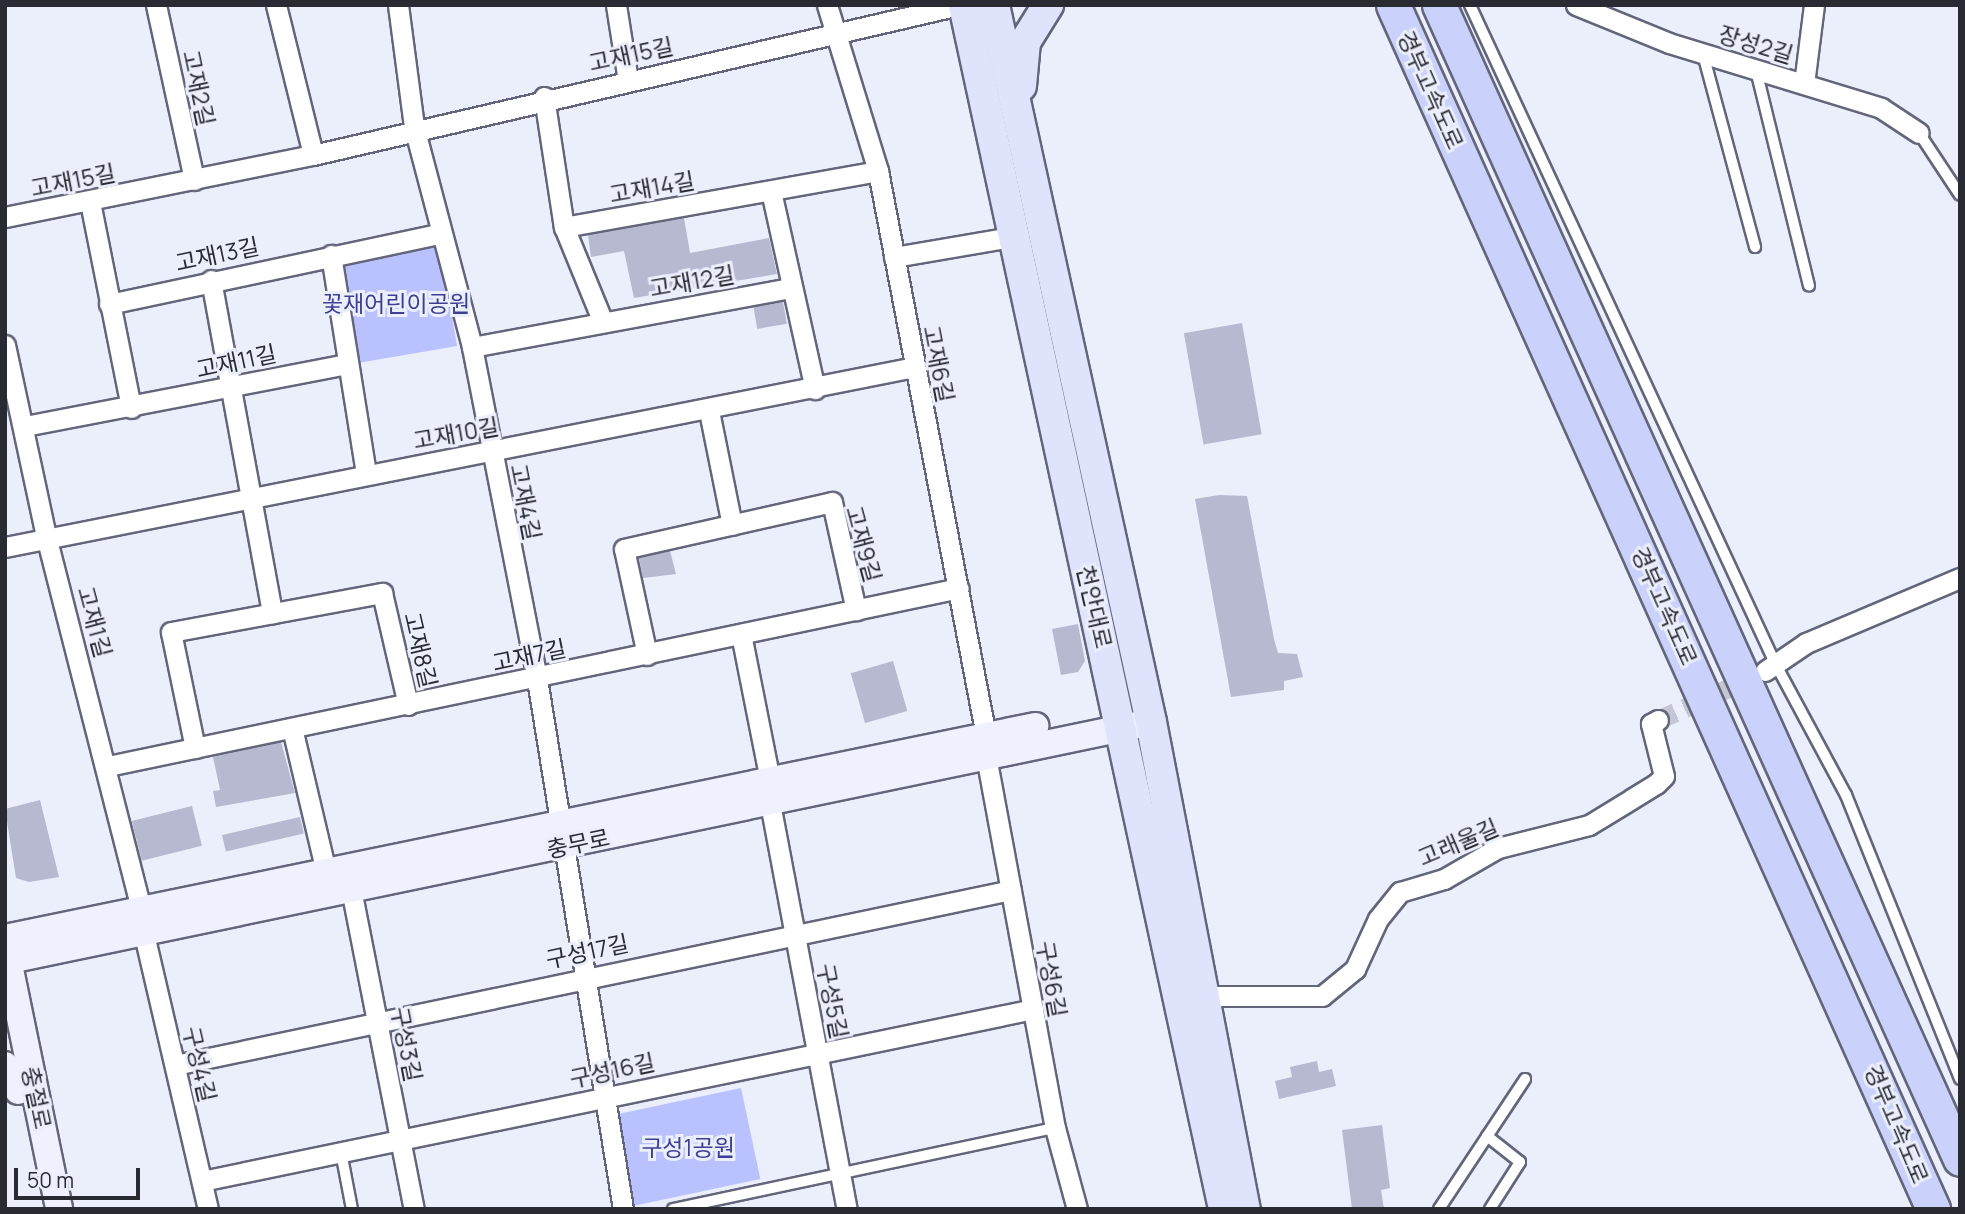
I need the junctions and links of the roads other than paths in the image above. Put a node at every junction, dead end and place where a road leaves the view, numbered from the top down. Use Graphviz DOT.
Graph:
graph roads {
  1 [pos="156,5"];
  2 [pos="276,5"];
  3 [pos="398,5"];
  4 [pos="616,5"];
  5 [pos="827,5"];
  6 [pos="962,5"];
  7 [pos="994,5"];
  8 [pos="1048,5"];
  9 [pos="1393,5"];
  10 [pos="1439,5"];
  11 [pos="1470,5"];
  12 [pos="1576,5"];
  13 [pos="1814,5"];
  14 [pos="834,31"];
  15 [pos="1703,54"];
  16 [pos="1756,70"];
  17 [pos="628,80"];
  18 [pos="1804,85"];
  19 [pos="544,97"];
  20 [pos="1019,121"];
  21 [pos="414,127"];
  22 [pos="1919,134"];
  23 [pos="313,155"];
  24 [pos="878,171"];
  25 [pos="194,180"];
  26 [pos="771,191"];
  27 [pos="1960,195"];
  28 [pos="90,202"];
  29 [pos="5,217"];
  30 [pos="564,227"];
  31 [pos="438,234"];
  32 [pos="1011,237"];
  33 [pos="1755,247"];
  34 [pos="331,255"];
  35 [pos="894,257"];
  36 [pos="211,280"];
  37 [pos="1809,286"];
  38 [pos="790,288"];
  39 [pos="109,304"];
  40 [pos="603,322"];
  41 [pos="5,345"];
  42 [pos="472,347"];
  43 [pos="346,364"];
  44 [pos="914,367"];
  45 [pos="229,388"];
  46 [pos="815,389"];
  47 [pos="131,408"];
  48 [pos="709,411"];
  49 [pos="25,426"];
  50 [pos="491,452"];
  51 [pos="366,474"];
  52 [pos="248,497"];
  53 [pos="732,525"];
  54 [pos="46,536"];
  55 [pos="5,547"];
  56 [pos="1960,578"];
  57 [pos="959,588"];
  58 [pos="856,610"];
  59 [pos="272,614"];
  60 [pos="741,635"];
  61 [pos="647,655"];
  62 [pos="1771,668"];
  63 [pos="537,679"];
  64 [pos="408,705"];
  65 [pos="1149,712"];
  66 [pos="1118,718"];
  67 [pos="1658,720"];
  68 [pos="292,728"];
  69 [pos="986,746"];
  70 [pos="195,748"];
  71 [pos="108,766"];
  72 [pos="770,792"];
  73 [pos="561,835"];
  74 [pos="326,872"];
  75 [pos="351,889"];
  76 [pos="1010,890"];
  77 [pos="142,920"];
  78 [pos="795,933"];
  79 [pos="6,951"];
  80 [pos="584,976"];
  81 [pos="1207,996"];
  82 [pos="1033,1009"];
  83 [pos="377,1021"];
  84 [pos="5,1034"];
  85 [pos="817,1053"];
  86 [pos="5,1065"];
  87 [pos="175,1065"];
  88 [pos="1525,1079"];
  89 [pos="1960,1079"];
  90 [pos="18,1091"];
  91 [pos="604,1097"];
  92 [pos="1055,1128"];
  93 [pos="1487,1136"];
  94 [pos="401,1140"];
  95 [pos="341,1152"];
  96 [pos="1960,1159"];
  97 [pos="841,1174"];
  98 [pos="202,1181"];
  99 [pos="1225,1208"];
  100 [pos="41,1209"];
  101 [pos="60,1209"];
  102 [pos="208,1209"];
  103 [pos="352,1209"];
  104 [pos="414,1209"];
  105 [pos="623,1209"];
  106 [pos="673,1209"];
  107 [pos="847,1209"];
  108 [pos="1077,1209"];
  109 [pos="1439,1209"];
  110 [pos="1490,1209"];
  111 [pos="1933,1209"];
  1 -- 25 [label="street, 고재2길"];
  2 -- 23 [label="street"];
  3 -- 21 [label="street, 고재4길"];
  4 -- 17 [label="street"];
  5 -- 14 [label="street, 고재6길"];
  6 -- 14 [label="street, 고재15길"];
  6 -- 32 [label="main road, 천안대로"];
  7 -- 20 [label="main road, 천안대로"];
  8 -- 20 [label="main road"];
  9 -- 111 [label="highway, 경부고속도로"];
  10 -- 96 [label="highway, 경부고속도로"];
  11 -- 62 [label="lane"];
  12 -- 15 [label="street, 장성2길"];
  13 -- 18 [label="street"];
  14 -- 17 [label="street, 고재15길"];
  14 -- 24 [label="street, 고재6길"];
  15 -- 16 [label="street, 장성2길"];
  15 -- 33 [label="lane"];
  16 -- 18 [label="street, 장성2길"];
  16 -- 37 [label="lane"];
  17 -- 19 [label="street, 고재15길"];
  18 -- 22 [label="street, 장성2길"];
  19 -- 21 [label="street, 고재15길"];
  19 -- 30 [label="street"];
  20 -- 65 [label="main road, 천안대로"];
  21 -- 23 [label="street, 고재15길"];
  21 -- 31 [label="street, 고재4길"];
  22 -- 27 [label="lane"];
  23 -- 25 [label="street, 고재15길"];
  24 -- 26 [label="street, 고재14길"];
  24 -- 35 [label="street, 고재6길"];
  25 -- 28 [label="street, 고재15길"];
  26 -- 30 [label="street, 고재14길"];
  26 -- 38 [label="street"];
  28 -- 29 [label="street, 고재15길"];
  28 -- 39 [label="street"];
  30 -- 40 [label="street"];
  31 -- 34 [label="street, 고재13길"];
  31 -- 42 [label="street, 고재4길"];
  32 -- 35 [label="street"];
  32 -- 66 [label="main road, 천안대로"];
  34 -- 36 [label="street, 고재13길"];
  34 -- 43 [label="street"];
  35 -- 44 [label="street, 고재6길"];
  36 -- 39 [label="street, 고재13길"];
  36 -- 45 [label="street"];
  38 -- 40 [label="street, 고재12길"];
  38 -- 46 [label="street"];
  39 -- 47 [label="street"];
  40 -- 42 [label="street, 고재12길"];
  41 -- 49 [label="street, 고재1길"];
  42 -- 50 [label="street, 고재4길"];
  43 -- 45 [label="street, 고재11길"];
  43 -- 51 [label="street"];
  44 -- 46 [label="street, 고재10길"];
  44 -- 57 [label="street, 고재6길"];
  45 -- 47 [label="street, 고재11길"];
  45 -- 52 [label="street"];
  46 -- 48 [label="street, 고재10길"];
  47 -- 49 [label="street, 고재11길"];
  48 -- 50 [label="street, 고재10길"];
  48 -- 53 [label="street"];
  49 -- 54 [label="street, 고재1길"];
  50 -- 51 [label="street, 고재10길"];
  50 -- 63 [label="street, 고재4길"];
  51 -- 52 [label="street, 고재10길"];
  52 -- 54 [label="street, 고재10길"];
  52 -- 59 [label="street"];
  53 -- 58 [label="street, 고재9길"];
  53 -- 61 [label="street, 고재9길"];
  54 -- 55 [label="street, 고재10길"];
  54 -- 71 [label="street, 고재1길"];
  56 -- 62 [label="street"];
  57 -- 58 [label="street, 고재7길"];
  57 -- 69 [label="street, 고재6길"];
  58 -- 60 [label="street, 고재7길"];
  59 -- 64 [label="street, 고재8길"];
  59 -- 70 [label="street, 고재8길"];
  60 -- 61 [label="street, 고재7길"];
  60 -- 72 [label="street"];
  61 -- 63 [label="street, 고재7길"];
  62 -- 89 [label="lane"];
  63 -- 64 [label="street, 고재7길"];
  63 -- 73 [label="street, 고재4길"];
  64 -- 68 [label="street, 고재7길"];
  65 -- 66 [label="main road, 충무로"];
  65 -- 81 [label="main road, 천안대로"];
  66 -- 69 [label="main road, 충무로"];
  66 -- 99 [label="main road, 천안대로"];
  67 -- 81 [label="street, 고래울길"];
  68 -- 70 [label="street, 고재7길"];
  68 -- 74 [label="street"];
  69 -- 72 [label="main road, 충무로"];
  69 -- 76 [label="street, 구성6길"];
  70 -- 71 [label="street, 고재7길"];
  71 -- 77 [label="street, 고재1길"];
  72 -- 73 [label="main road, 충무로"];
  72 -- 78 [label="street, 구성5길"];
  73 -- 74 [label="main road, 충무로"];
  73 -- 75 [label="main road, 충무로"];
  73 -- 80 [label="street"];
  74 -- 77 [label="main road, 충무로"];
  75 -- 77 [label="main road, 충무로"];
  75 -- 83 [label="street, 구성3길"];
  76 -- 78 [label="street, 구성17길"];
  76 -- 82 [label="street, 구성6길"];
  77 -- 79 [label="main road, 충무로"];
  77 -- 87 [label="street, 구성4길"];
  78 -- 80 [label="street, 구성17길"];
  78 -- 85 [label="street, 구성5길"];
  79 -- 101 [label="main road, 충절로"];
  80 -- 83 [label="street, 구성17길"];
  80 -- 91 [label="street"];
  81 -- 99 [label="main road, 천안대로"];
  82 -- 85 [label="street, 구성16길"];
  82 -- 92 [label="street, 구성6길"];
  83 -- 87 [label="street, 구성17길"];
  83 -- 94 [label="street, 구성3길"];
  84 -- 90 [label="main road, 충절로"];
  85 -- 91 [label="street, 구성16길"];
  85 -- 97 [label="street, 구성5길"];
  86 -- 90 [label="main road"];
  87 -- 98 [label="street, 구성4길"];
  88 -- 93 [label="lane"];
  90 -- 100 [label="main road, 충절로"];
  91 -- 94 [label="street, 구성16길"];
  91 -- 105 [label="street"];
  92 -- 97 [label="lane"];
  92 -- 108 [label="street, 구성6길"];
  93 -- 109 [label="lane"];
  93 -- 110 [label="lane"];
  94 -- 95 [label="street, 구성16길"];
  94 -- 104 [label="street, 구성3길"];
  95 -- 98 [label="street, 구성16길"];
  95 -- 103 [label="lane"];
  97 -- 106 [label="lane"];
  97 -- 107 [label="street, 구성5길"];
  98 -- 102 [label="street, 구성4길"];
}
